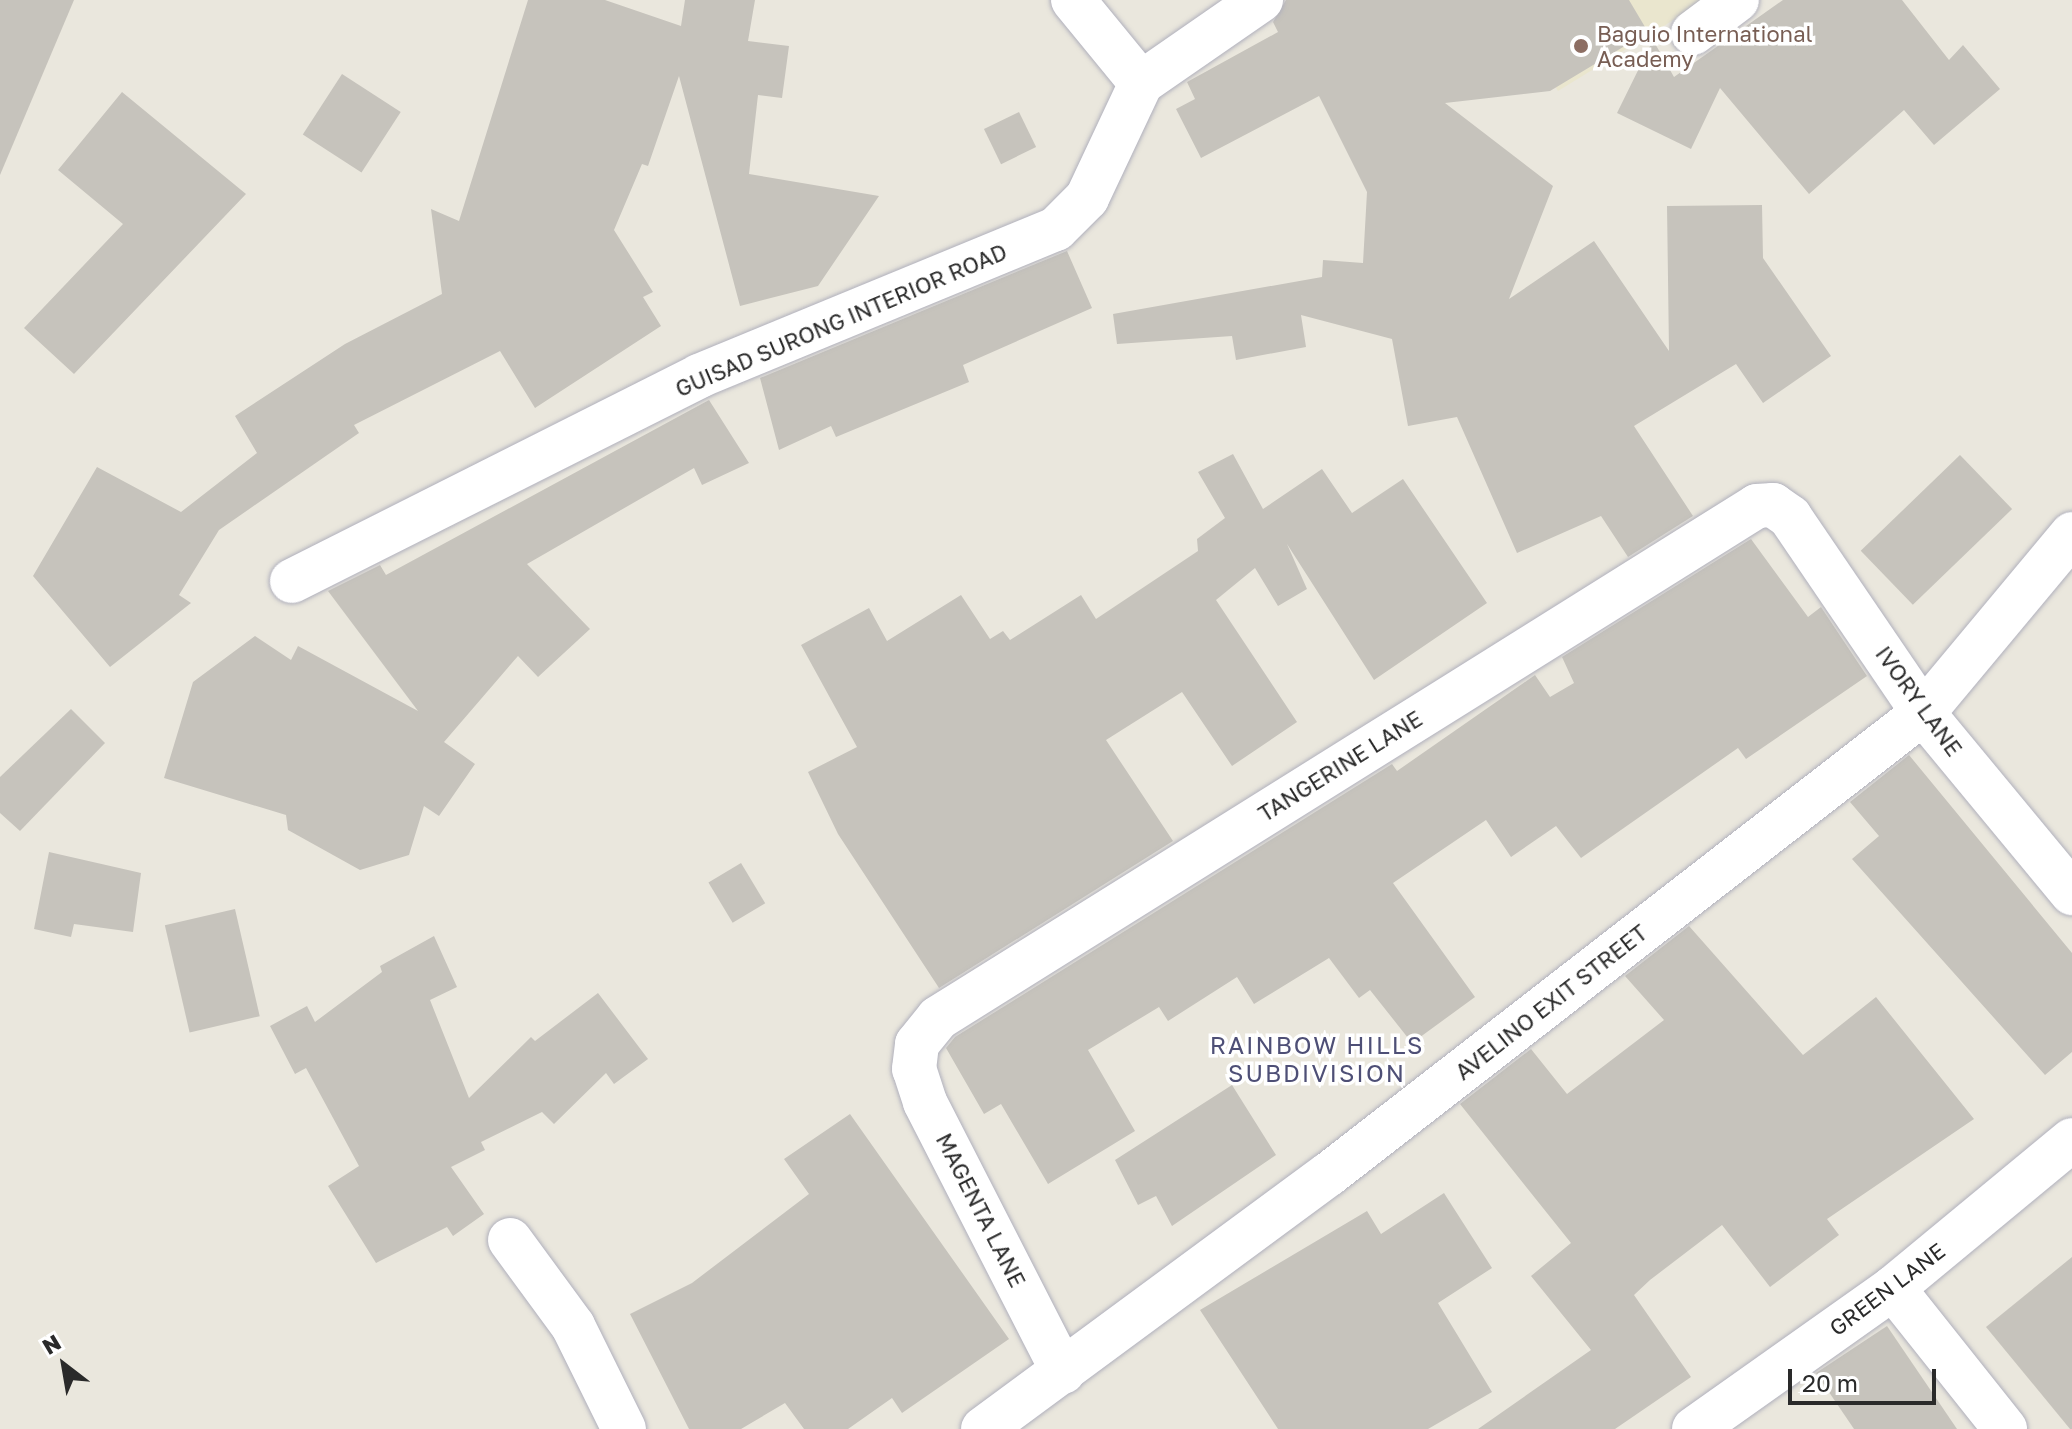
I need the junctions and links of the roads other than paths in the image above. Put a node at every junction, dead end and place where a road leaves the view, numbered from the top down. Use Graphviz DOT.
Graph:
graph roads {
  1 [pos="1073,0"];
  2 [pos="1261,0"];
  3 [pos="1737,0"];
  4 [pos="1693,33"];
  5 [pos="1141,83"];
  6 [pos="1773,505"];
  7 [pos="2072,534"];
  8 [pos="292,581"];
  9 [pos="1923,713"];
  10 [pos="2072,893"];
  11 [pos="917,1044"];
  12 [pos="2072,1140"];
  13 [pos="510,1240"];
  14 [pos="1893,1288"];
  15 [pos="1063,1372"];
  16 [pos="624,1429"];
  17 [pos="983,1429"];
  18 [pos="1694,1429"];
  19 [pos="2005,1429"];
  1 -- 5 [label="street"];
  2 -- 5 [label="street"];
  3 -- 4 [label="street"];
  5 -- 8 [label="street, GUISAD SURONG INTERIOR ROAD"];
  6 -- 9 [label="street, IVORY LANE"];
  6 -- 11 [label="street, TANGERINE LANE"];
  7 -- 9 [label="street, AVELINO EXIT STREET"];
  9 -- 10 [label="street, IVORY LANE"];
  9 -- 15 [label="street, AVELINO EXIT STREET"];
  11 -- 15 [label="street, MAGENTA LANE"];
  12 -- 14 [label="street, GREEN LANE"];
  13 -- 16 [label="street"];
  14 -- 18 [label="street, GREEN LANE"];
  14 -- 19 [label="street"];
  15 -- 17 [label="street, AVELINO EXIT STREET"];
}
